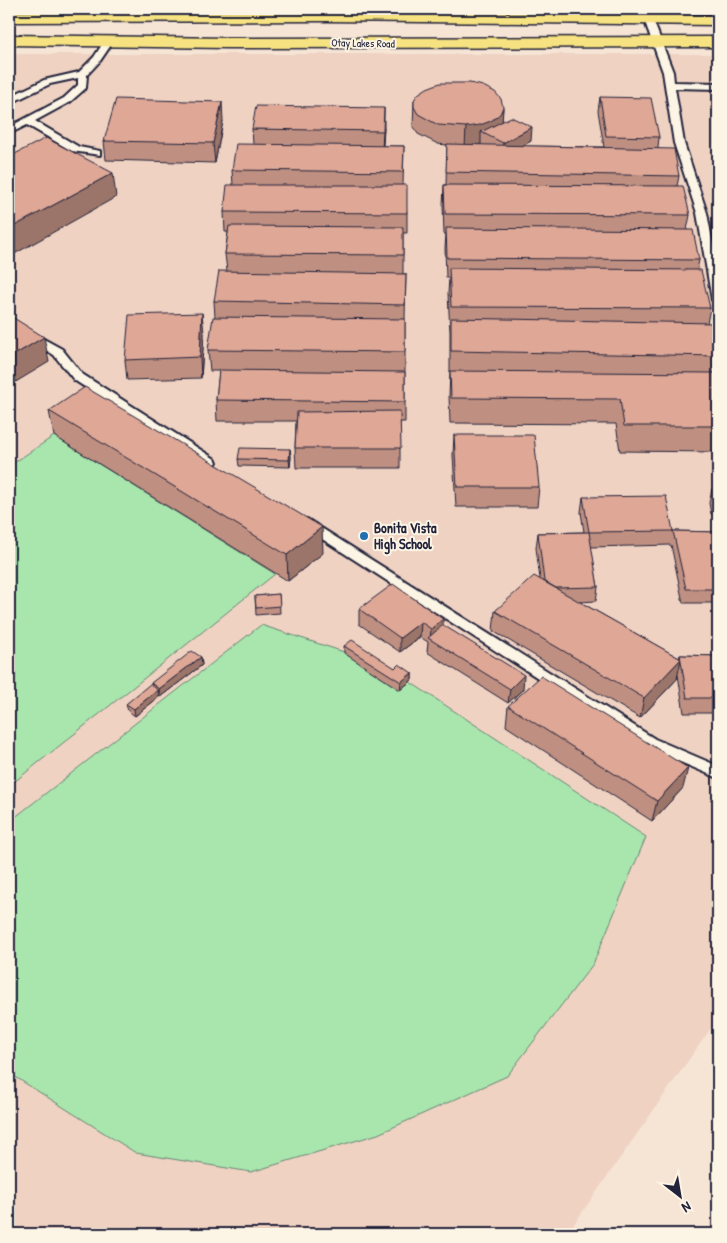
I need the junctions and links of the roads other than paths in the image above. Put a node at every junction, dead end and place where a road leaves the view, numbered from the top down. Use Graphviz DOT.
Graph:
graph roads {
  1 [pos="100,9"];
  2 [pos="269,12"];
  3 [pos="650,12"];
  4 [pos="142,16"];
  5 [pos="9,17"];
  6 [pos="718,20"];
  7 [pos="9,40"];
  8 [pos="108,42"];
  9 [pos="657,42"];
  10 [pos="718,42"];
  11 [pos="82,74"];
  12 [pos="669,85"];
  13 [pos="718,86"];
  14 [pos="9,101"];
  15 [pos="27,121"];
  16 [pos="9,131"];
  17 [pos="96,153"];
  18 [pos="718,300"];
  19 [pos="9,323"];
  20 [pos="221,468"];
  21 [pos="297,517"];
  22 [pos="718,772"];
  1 -- 4 [label="main road"];
  2 -- 3 [label="main road, Otay Lakes Road"];
  2 -- 4 [label="main road, Otay Lakes Road"];
  3 -- 6 [label="main road, Otay Lakes Road"];
  3 -- 9 [label="lane"];
  4 -- 5 [label="main road, Otay Lakes Road"];
  7 -- 8 [label="main road, Otay Lakes Road"];
  8 -- 9 [label="main road, Otay Lakes Road"];
  8 -- 11 [label="lane"];
  9 -- 10 [label="main road, Otay Lakes Road"];
  9 -- 12 [label="lane"];
  11 -- 14 [label="lane"];
  11 -- 15 [label="lane"];
  12 -- 13 [label="lane"];
  12 -- 18 [label="lane"];
  15 -- 16 [label="lane"];
  15 -- 17 [label="lane"];
  19 -- 20 [label="lane"];
  21 -- 22 [label="lane"];
}
